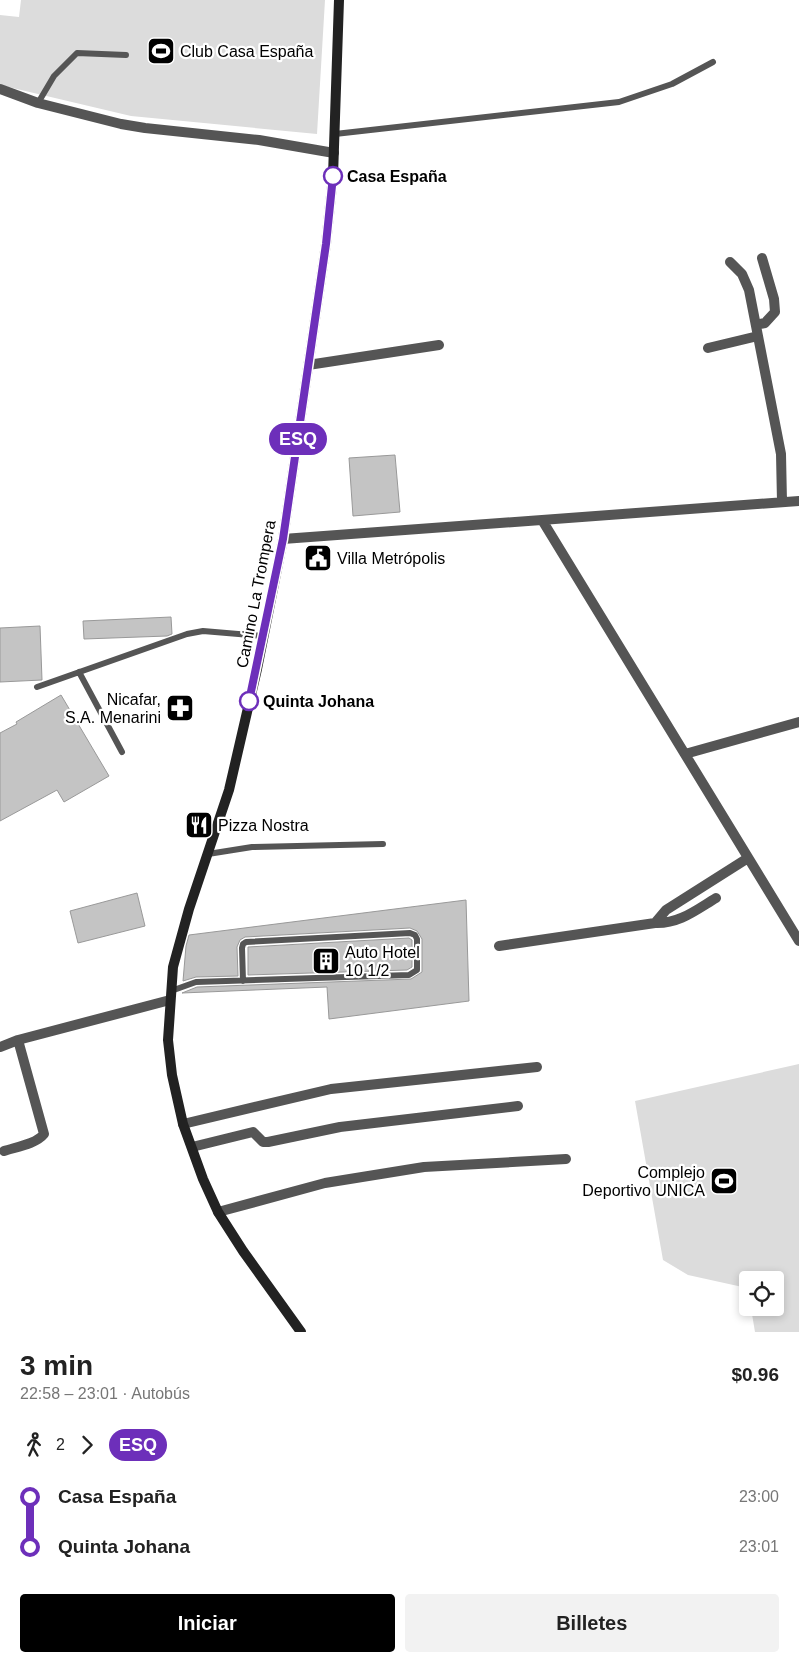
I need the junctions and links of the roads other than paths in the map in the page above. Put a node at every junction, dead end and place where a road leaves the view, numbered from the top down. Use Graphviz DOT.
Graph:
graph roads {
  1 [pos="339,0"];
  2 [pos="126,55"];
  3 [pos="713,62"];
  4 [pos="0,91"];
  5 [pos="38,102"];
  6 [pos="335,134"];
  7 [pos="334,153"];
  8 [pos="762,258"];
  9 [pos="730,262"];
  10 [pos="757,331"];
  11 [pos="439,345"];
  12 [pos="708,348"];
  13 [pos="308,364"];
  14 [pos="799,501"];
  15 [pos="782,502"];
  16 [pos="542,520"];
  17 [pos="283,539"];
  18 [pos="263,636"];
  19 [pos="79,672"];
  20 [pos="37,687"];
  21 [pos="799,722"];
  22 [pos="122,752"];
  23 [pos="685,754"];
  24 [pos="383,844"];
  25 [pos="208,854"];
  26 [pos="748,858"];
  27 [pos="716,898"];
  28 [pos="655,923"];
  29 [pos="799,941"];
  30 [pos="500,946"];
  31 [pos="243,981"];
  32 [pos="170,996"];
  33 [pos="18,1040"];
  34 [pos="0,1047"];
  35 [pos="537,1067"];
  36 [pos="518,1106"];
  37 [pos="183,1124"];
  38 [pos="192,1148"];
  39 [pos="4,1151"];
  40 [pos="566,1159"];
  41 [pos="218,1212"];
  42 [pos="301,1332"];
  1 -- 6 [label="street, Camino La Trompera"];
  2 -- 5 [label="lane"];
  3 -- 6 [label="lane"];
  4 -- 5 [label="street"];
  5 -- 7 [label="street"];
  6 -- 7 [label="street, Camino La Trompera"];
  7 -- 13 [label="street, Camino La Trompera"];
  8 -- 10 [label="street"];
  9 -- 10 [label="street"];
  10 -- 12 [label="street"];
  10 -- 15 [label="street"];
  11 -- 13 [label="street"];
  13 -- 17 [label="street, Camino La Trompera"];
  14 -- 15 [label="street"];
  15 -- 16 [label="street"];
  16 -- 17 [label="street"];
  16 -- 23 [label="street"];
  17 -- 18 [label="street, Camino La Trompera"];
  18 -- 19 [label="lane"];
  18 -- 25 [label="street, Camino La Trompera"];
  19 -- 20 [label="lane"];
  19 -- 22 [label="lane"];
  21 -- 23 [label="street"];
  23 -- 26 [label="street"];
  24 -- 25 [label="lane"];
  25 -- 32 [label="street, Camino La Trompera"];
  26 -- 28 [label="street"];
  26 -- 29 [label="street"];
  27 -- 28 [label="street"];
  28 -- 30 [label="street"];
  31 -- 31 [label="lane"];
  31 -- 32 [label="lane"];
  32 -- 33 [label="street"];
  32 -- 37 [label="street, Camino La Trompera"];
  33 -- 34 [label="street"];
  33 -- 39 [label="street"];
  35 -- 37 [label="street"];
  36 -- 38 [label="street"];
  37 -- 38 [label="street, Camino La Trompera"];
  38 -- 41 [label="street, Camino La Trompera"];
  40 -- 41 [label="street"];
  41 -- 42 [label="street, Camino La Trompera"];
}
